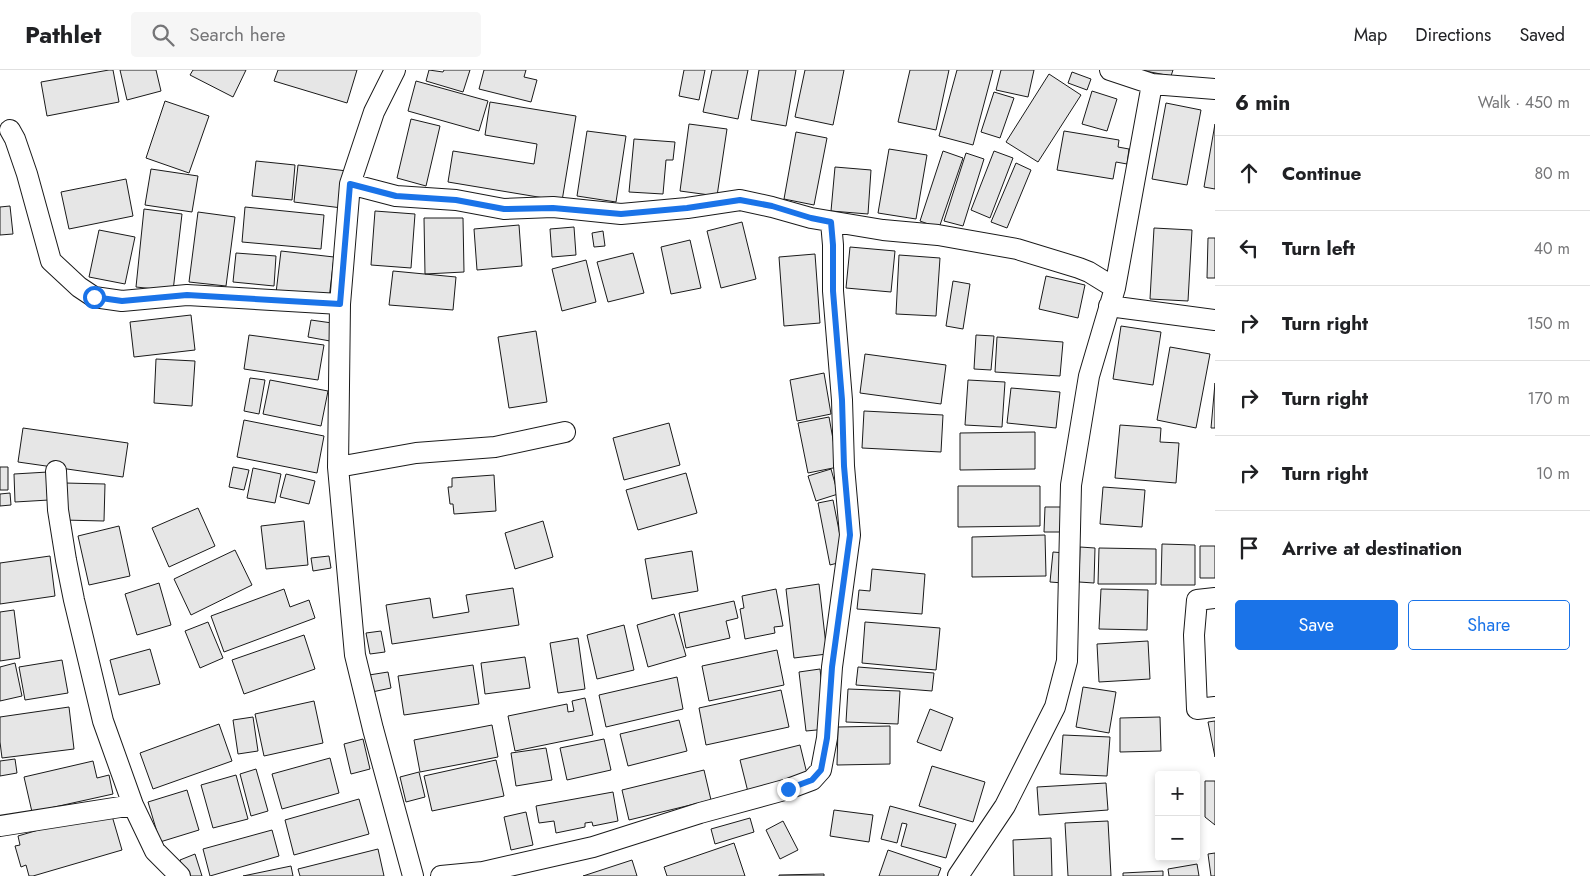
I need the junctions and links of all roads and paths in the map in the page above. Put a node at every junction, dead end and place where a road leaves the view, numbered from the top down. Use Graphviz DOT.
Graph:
graph roads {
  1 [pos="396,70"];
  2 [pos="1110,70"];
  3 [pos="1152,84"];
  4 [pos="1215,90"];
  5 [pos="10,130"];
  6 [pos="350,184"];
  7 [pos="831,222"];
  8 [pos="1112,297"];
  9 [pos="340,304"];
  10 [pos="1215,320"];
  11 [pos="565,432"];
  12 [pos="338,467"];
  13 [pos="56,471"];
  14 [pos="1215,598"];
  15 [pos="1215,707"];
  16 [pos="134,805"];
  17 [pos="0,826"];
  18 [pos="180,876"];
  19 [pos="413,876"];
  20 [pos="441,876"];
  21 [pos="958,876"];
  1 -- 6 [label="street"];
  2 -- 3 [label="street"];
  3 -- 4 [label="street"];
  3 -- 8 [label="street"];
  5 -- 9 [label="street"];
  6 -- 7 [label="street"];
  6 -- 9 [label="street"];
  7 -- 8 [label="street"];
  7 -- 20 [label="street"];
  8 -- 10 [label="street"];
  8 -- 21 [label="street"];
  9 -- 12 [label="street"];
  11 -- 12 [label="street"];
  12 -- 19 [label="street"];
  13 -- 16 [label="street"];
  14 -- 15 [label="street"];
  16 -- 17 [label="street"];
  16 -- 18 [label="street"];
}
